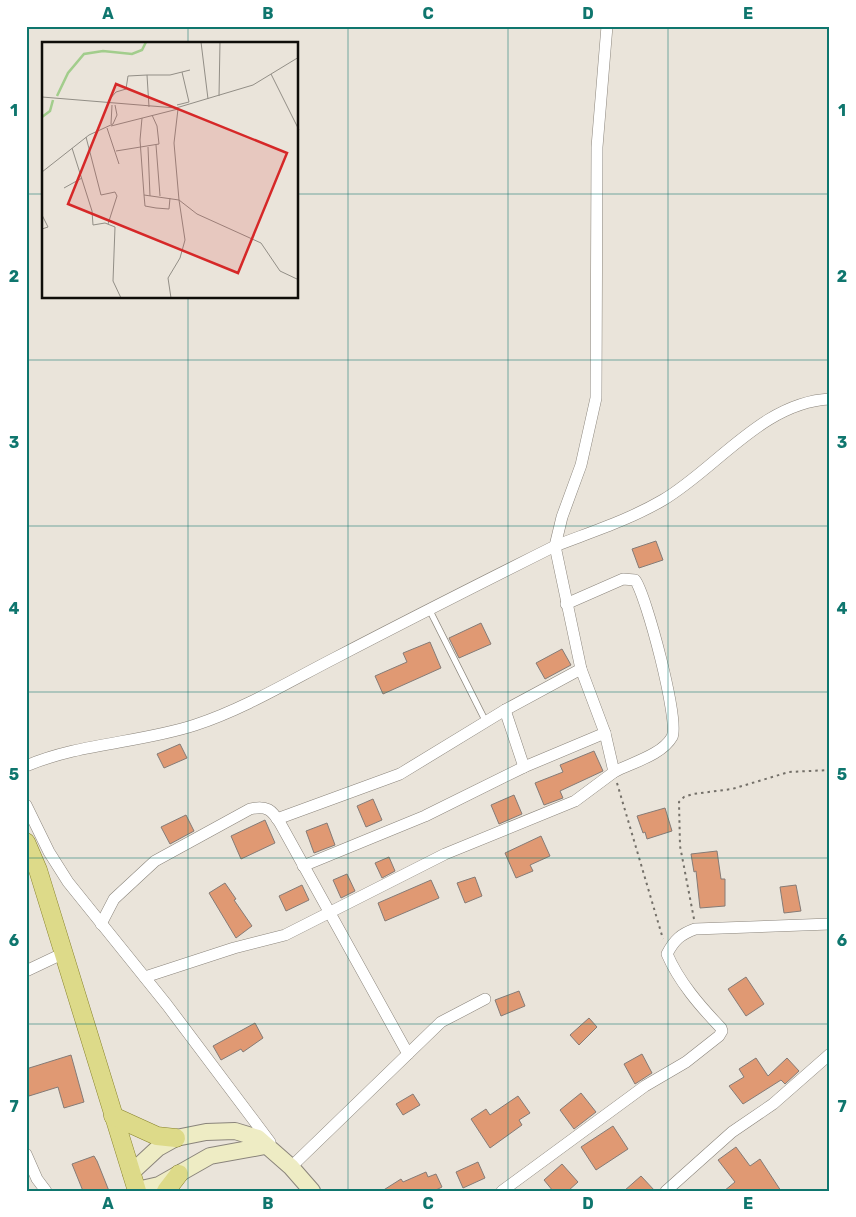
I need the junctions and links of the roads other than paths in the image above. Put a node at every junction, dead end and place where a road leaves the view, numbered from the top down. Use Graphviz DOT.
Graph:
graph roads {
  1 [pos="606,26"];
  2 [pos="830,399"];
  3 [pos="555,546"];
  4 [pos="566,604"];
  5 [pos="429,609"];
  6 [pos="580,669"];
  7 [pos="505,710"];
  8 [pos="486,722"];
  9 [pos="605,733"];
  10 [pos="26,766"];
  11 [pos="524,766"];
  12 [pos="614,772"];
  13 [pos="26,805"];
  14 [pos="277,819"];
  15 [pos="26,842"];
  16 [pos="303,866"];
  17 [pos="330,912"];
  18 [pos="101,924"];
  19 [pos="830,924"];
  20 [pos="64,953"];
  21 [pos="26,971"];
  22 [pos="145,977"];
  23 [pos="485,999"];
  24 [pos="408,1054"];
  25 [pos="830,1054"];
  26 [pos="113,1116"];
  27 [pos="176,1138"];
  28 [pos="265,1146"];
  29 [pos="26,1154"];
  30 [pos="287,1164"];
  31 [pos="131,1173"];
  32 [pos="179,1174"];
  33 [pos="137,1190"];
  34 [pos="46,1191"];
  35 [pos="166,1191"];
  36 [pos="312,1191"];
  37 [pos="502,1191"];
  38 [pos="666,1191"];
  1 -- 3 [label="street"];
  2 -- 3 [label="street"];
  3 -- 4 [label="street"];
  3 -- 5 [label="street"];
  4 -- 6 [label="street"];
  4 -- 12 [label="street"];
  5 -- 8 [label="lane"];
  5 -- 10 [label="street"];
  6 -- 7 [label="street"];
  6 -- 9 [label="street"];
  7 -- 8 [label="street"];
  7 -- 11 [label="street"];
  8 -- 14 [label="street"];
  9 -- 11 [label="street"];
  9 -- 12 [label="street"];
  11 -- 16 [label="street"];
  12 -- 17 [label="street"];
  13 -- 18 [label="street"];
  14 -- 16 [label="street"];
  14 -- 18 [label="street"];
  15 -- 20 [label="main road"];
  16 -- 17 [label="street"];
  17 -- 22 [label="street"];
  17 -- 24 [label="street"];
  18 -- 22 [label="street"];
  19 -- 37 [label="street"];
  20 -- 21 [label="street"];
  20 -- 26 [label="main road"];
  22 -- 30 [label="street"];
  23 -- 24 [label="street"];
  24 -- 30 [label="street"];
  25 -- 38 [label="street"];
  26 -- 27 [label="main road"];
  26 -- 31 [label="main road"];
  27 -- 28 [label="main road"];
  27 -- 31 [label="main road"];
  28 -- 30 [label="main road"];
  28 -- 32 [label="main road"];
  29 -- 34 [label="street"];
  30 -- 36 [label="main road"];
  31 -- 33 [label="main road"];
  32 -- 33 [label="main road"];
  32 -- 35 [label="main road"];
}
